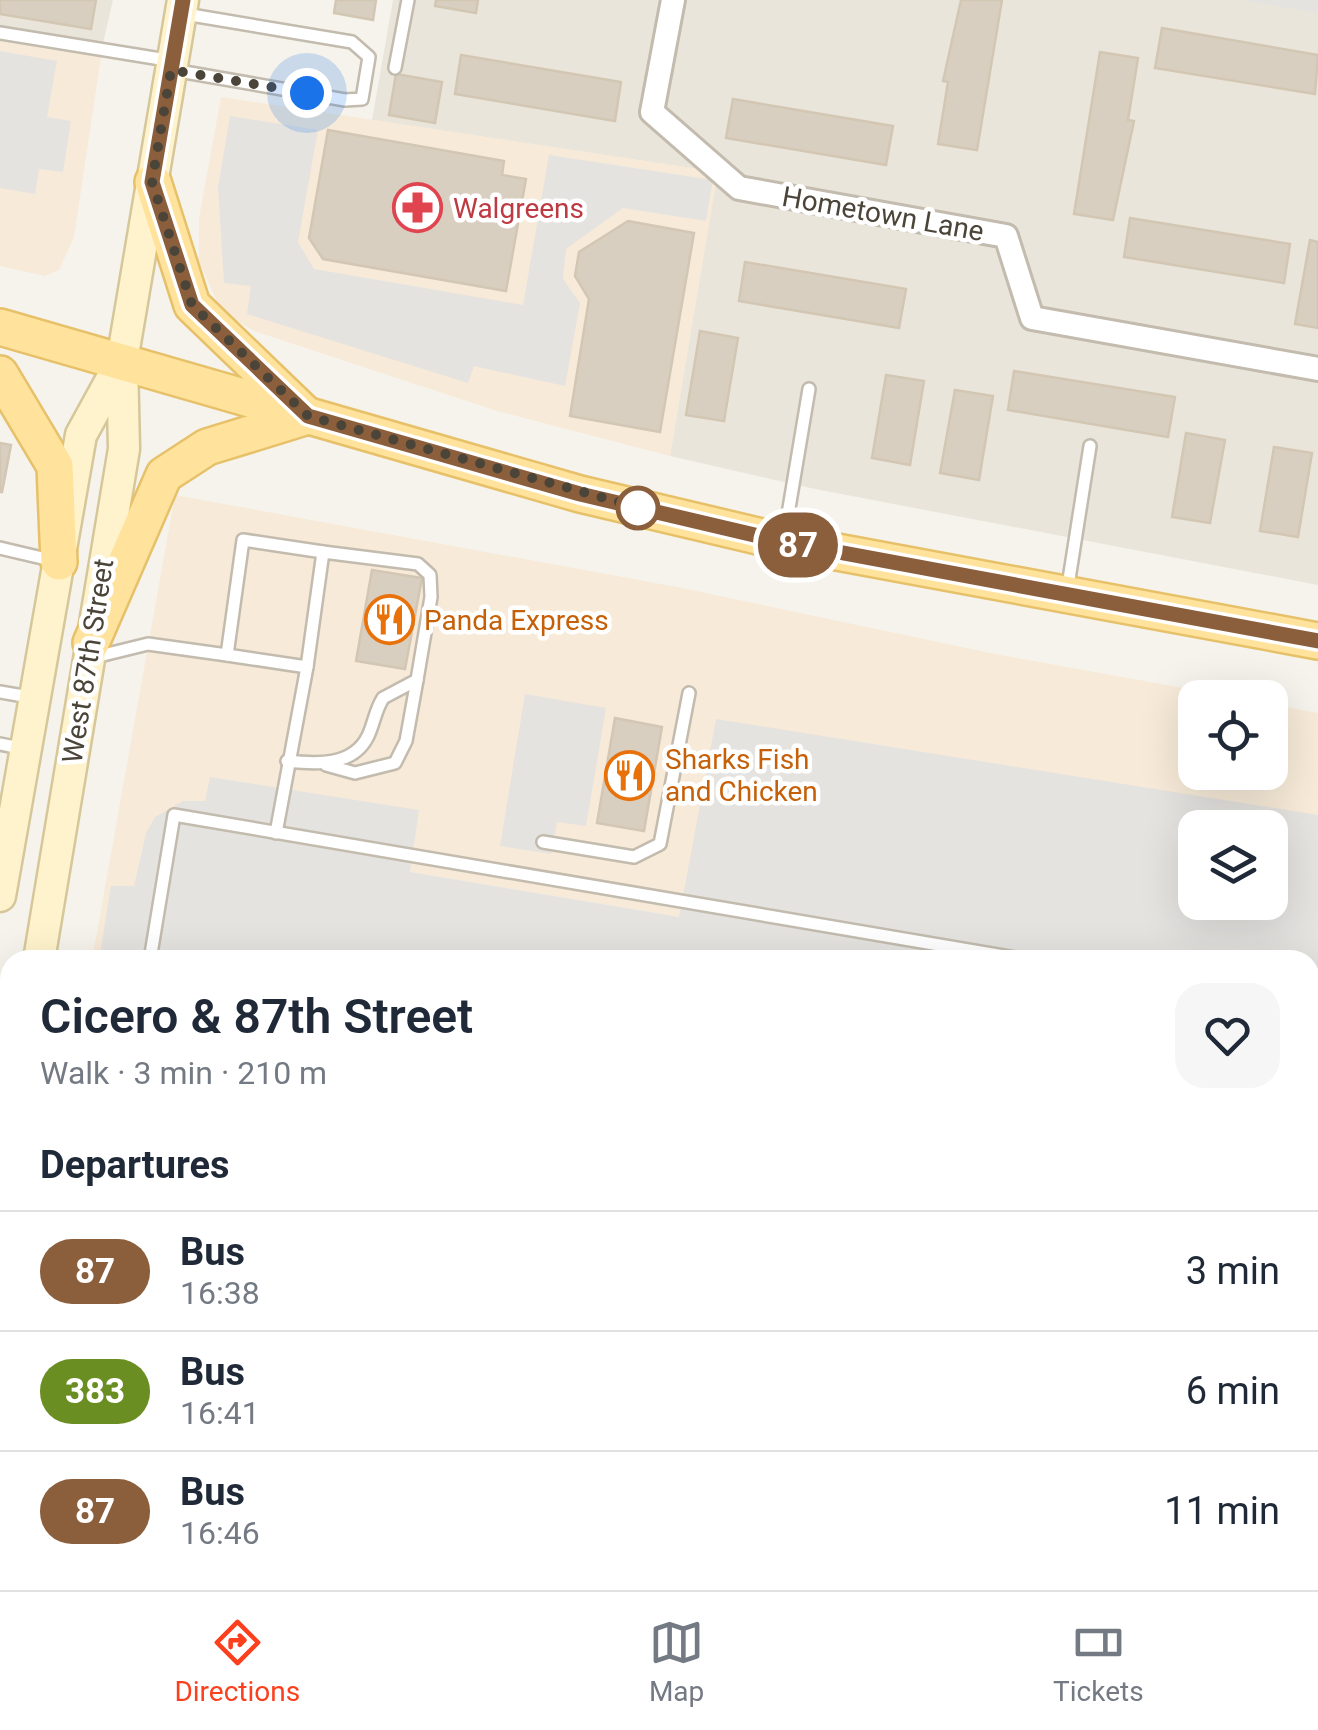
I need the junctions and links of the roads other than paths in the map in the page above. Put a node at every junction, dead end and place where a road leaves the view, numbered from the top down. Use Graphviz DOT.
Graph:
graph roads {
  1 [pos="408,0"];
  2 [pos="674,0"];
  3 [pos="182,7"];
  4 [pos="0,33"];
  5 [pos="172,66"];
  6 [pos="395,68"];
  7 [pos="152,182"];
  8 [pos="0,327"];
  9 [pos="122,361"];
  10 [pos="1318,369"];
  11 [pos="0,374"];
  12 [pos="809,390"];
  13 [pos="308,416"];
  14 [pos="1090,446"];
  15 [pos="784,542"];
  16 [pos="0,548"];
  17 [pos="322,552"];
  18 [pos="59,562"];
  19 [pos="1066,596"];
  20 [pos="1318,641"];
  21 [pos="90,651"];
  22 [pos="226,655"];
  23 [pos="306,667"];
  24 [pos="417,680"];
  25 [pos="0,692"];
  26 [pos="689,693"];
  27 [pos="35,698"];
  28 [pos="13,746"];
  29 [pos="287,761"];
  30 [pos="326,764"];
  31 [pos="276,833"];
  32 [pos="543,842"];
  33 [pos="0,896"];
  34 [pos="40,950"];
  35 [pos="152,950"];
  36 [pos="969,950"];
  1 -- 6 [label="lane"];
  2 -- 10 [label="street, Hometown Lane"];
  3 -- 5 [label="main road, West 87th Street"];
  3 -- 5 [label="lane"];
  4 -- 5 [label="lane"];
  5 -- 7 [label="main road, West 87th Street"];
  7 -- 9 [label="main road, West 87th Street"];
  7 -- 13 [label="main road"];
  8 -- 9 [label="main road"];
  9 -- 13 [label="main road"];
  9 -- 18 [label="main road, West 87th Street"];
  9 -- 21 [label="main road, West 87th Street"];
  11 -- 18 [label="main road"];
  12 -- 15 [label="lane"];
  13 -- 15 [label="main road"];
  13 -- 21 [label="main road"];
  14 -- 19 [label="lane"];
  15 -- 19 [label="main road"];
  16 -- 18 [label="lane"];
  17 -- 22 [label="lane"];
  17 -- 23 [label="lane"];
  17 -- 24 [label="lane"];
  18 -- 27 [label="main road, West 87th Street"];
  19 -- 20 [label="main road"];
  21 -- 22 [label="lane"];
  21 -- 34 [label="main road, West 87th Street"];
  22 -- 23 [label="lane"];
  23 -- 29 [label="lane"];
  24 -- 30 [label="lane"];
  24 -- 30 [label="lane"];
  25 -- 27 [label="lane"];
  26 -- 32 [label="lane"];
  27 -- 28 [label="main road, West 87th Street"];
  28 -- 33 [label="main road, West 87th Street"];
  29 -- 30 [label="lane"];
  29 -- 31 [label="lane"];
  31 -- 35 [label="lane"];
  31 -- 36 [label="lane"];
}
